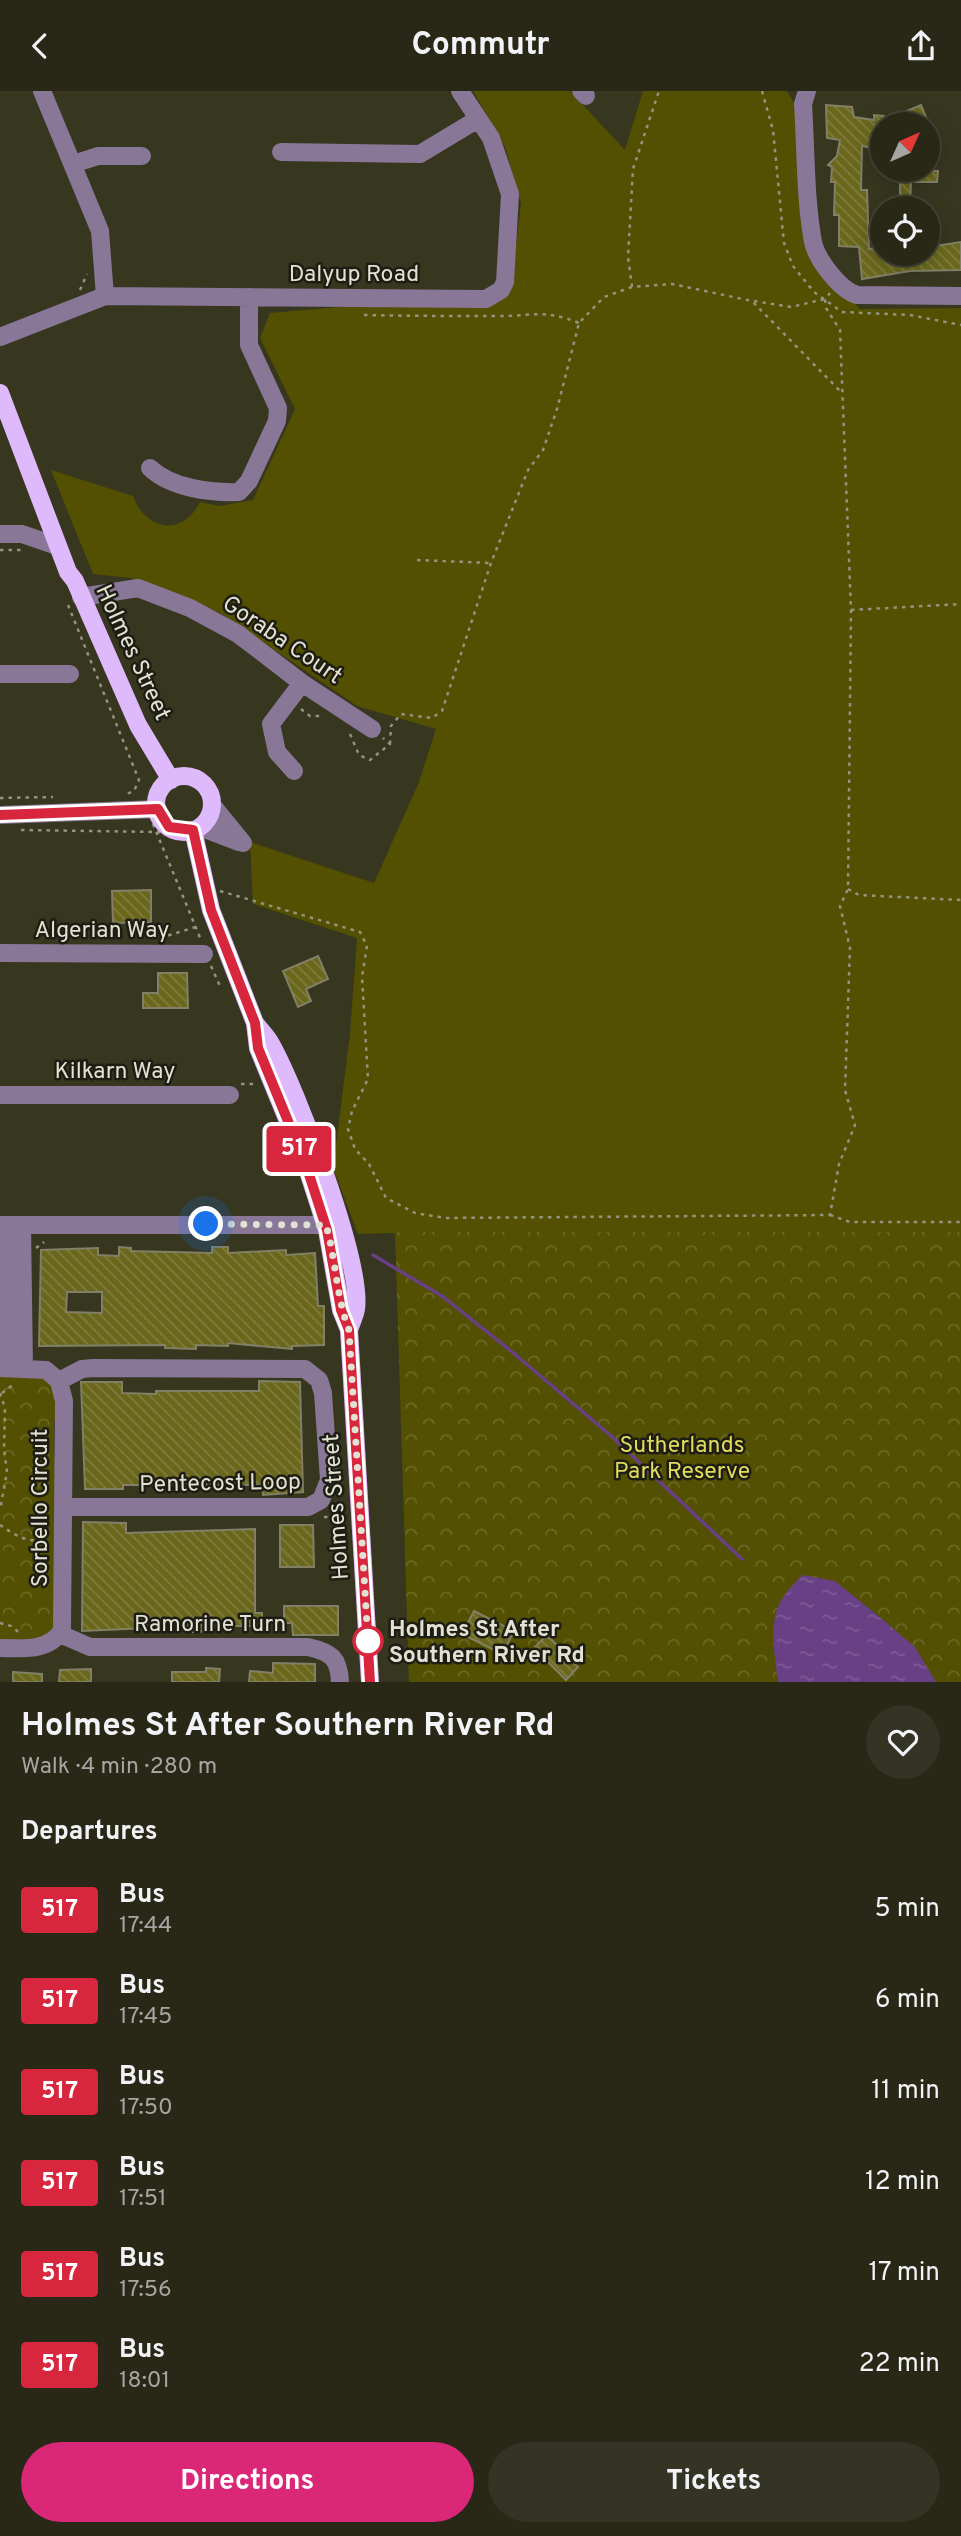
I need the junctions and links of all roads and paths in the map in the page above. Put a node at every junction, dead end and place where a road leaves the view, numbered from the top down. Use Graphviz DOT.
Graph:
graph roads {
  1 [pos="42,91"];
  2 [pos="460,91"];
  3 [pos="659,91"];
  4 [pos="762,91"];
  5 [pos="807,91"];
  6 [pos="478,119"];
  7 [pos="281,152"];
  8 [pos="142,156"];
  9 [pos="73,164"];
  10 [pos="87,264"];
  11 [pos="84,283"];
  12 [pos="841,284"];
  13 [pos="632,287"];
  14 [pos="105,290"];
  15 [pos="77,296"];
  16 [pos="961,296"];
  17 [pos="248,297"];
  18 [pos="825,299"];
  19 [pos="750,300"];
  20 [pos="365,316"];
  21 [pos="579,323"];
  22 [pos="961,325"];
  23 [pos="0,337"];
  24 [pos="0,393"];
  25 [pos="842,393"];
  26 [pos="30,465"];
  27 [pos="150,468"];
  28 [pos="43,511"];
  29 [pos="0,534"];
  30 [pos="24,540"];
  31 [pos="57,546"];
  32 [pos="0,551"];
  33 [pos="417,561"];
  34 [pos="491,563"];
  35 [pos="74,593"];
  36 [pos="961,604"];
  37 [pos="851,610"];
  38 [pos="0,674"];
  39 [pos="70,674"];
  40 [pos="302,683"];
  41 [pos="289,700"];
  42 [pos="336,716"];
  43 [pos="372,729"];
  44 [pos="349,731"];
  45 [pos="390,744"];
  46 [pos="293,771"];
  47 [pos="171,779"];
  48 [pos="134,790"];
  49 [pos="212,805"];
  50 [pos="158,809"];
  51 [pos="0,815"];
  52 [pos="197,829"];
  53 [pos="13,830"];
  54 [pos="848,889"];
  55 [pos="219,890"];
  56 [pos="961,900"];
  57 [pos="196,927"];
  58 [pos="0,953"];
  59 [pos="204,954"];
  60 [pos="230,1094"];
  61 [pos="0,1095"];
  62 [pos="326,1203"];
  63 [pos="830,1215"];
  64 [pos="961,1222"];
  65 [pos="285,1223"];
  66 [pos="333,1224"];
  67 [pos="10,1225"];
  68 [pos="44,1242"];
  69 [pos="31,1252"];
  70 [pos="13,1370"];
  71 [pos="59,1381"];
  72 [pos="1,1393"];
  73 [pos="64,1507"];
  74 [pos="0,1510"];
  75 [pos="318,1514"];
  76 [pos="342,1517"];
  77 [pos="0,1525"];
  78 [pos="50,1533"];
  79 [pos="0,1623"];
  80 [pos="60,1635"];
  81 [pos="22,1640"];
  82 [pos="0,1648"];
  83 [pos="340,1682"];
  84 [pos="370,1682"];
  1 -- 9 [label="street"];
  2 -- 6 [label="street, Dalyup Road"];
  3 -- 13 [label="path"];
  4 -- 18 [label="path"];
  5 -- 12 [label="street"];
  6 -- 7 [label="street"];
  6 -- 17 [label="street, Dalyup Road"];
  8 -- 9 [label="street"];
  9 -- 14 [label="street"];
  10 -- 11 [label="path"];
  11 -- 14 [label="path"];
  11 -- 15 [label="path"];
  12 -- 16 [label="street"];
  12 -- 18 [label="path"];
  13 -- 19 [label="path"];
  13 -- 21 [label="path"];
  14 -- 17 [label="street, Dalyup Road"];
  14 -- 23 [label="street, Dalyup Road"];
  17 -- 27 [label="street"];
  18 -- 19 [label="path"];
  18 -- 22 [label="path"];
  18 -- 25 [label="path"];
  19 -- 25 [label="path"];
  20 -- 21 [label="path"];
  21 -- 34 [label="path"];
  24 -- 26 [label="main road, Holmes Street"];
  25 -- 37 [label="path"];
  26 -- 28 [label="main road, Holmes Street"];
  26 -- 35 [label="main road, Holmes Street"];
  28 -- 30 [label="street"];
  28 -- 31 [label="main road, Holmes Street"];
  29 -- 30 [label="street"];
  30 -- 31 [label="street"];
  30 -- 32 [label="path"];
  31 -- 35 [label="main road, Holmes Street"];
  33 -- 34 [label="path"];
  34 -- 45 [label="path"];
  35 -- 40 [label="street, Goraba Court"];
  35 -- 47 [label="main road, Holmes Street"];
  35 -- 48 [label="path"];
  36 -- 37 [label="path"];
  37 -- 54 [label="path"];
  38 -- 39 [label="street"];
  40 -- 41 [label="street"];
  40 -- 43 [label="street, Goraba Court"];
  41 -- 42 [label="path"];
  41 -- 46 [label="street"];
  43 -- 45 [label="path"];
  44 -- 45 [label="path"];
  47 -- 49 [label="main road"];
  47 -- 50 [label="main road"];
  49 -- 52 [label="main road"];
  49 -- 52 [label="street"];
  50 -- 51 [label="street"];
  50 -- 52 [label="main road"];
  52 -- 62 [label="main road, Holmes Street"];
  53 -- 57 [label="path"];
  54 -- 56 [label="path"];
  54 -- 63 [label="path"];
  55 -- 63 [label="path"];
  58 -- 59 [label="street, Algerian Way"];
  60 -- 61 [label="street, Kilkarn Way"];
  62 -- 65 [label="street"];
  62 -- 66 [label="main road, Holmes Street"];
  63 -- 64 [label="path"];
  65 -- 66 [label="street"];
  65 -- 67 [label="street"];
  66 -- 84 [label="main road, Holmes Street"];
  67 -- 70 [label="street"];
  68 -- 69 [label="path"];
  70 -- 71 [label="street"];
  70 -- 72 [label="path"];
  71 -- 73 [label="street, Sorbello Circuit"];
  71 -- 73 [label="street, Pentecost Loop"];
  72 -- 74 [label="path"];
  73 -- 80 [label="street, Sorbello Circuit"];
  75 -- 76 [label="path"];
  77 -- 78 [label="path"];
  79 -- 81 [label="path"];
  80 -- 82 [label="street"];
  80 -- 83 [label="street, Ramorine Turn"];
}
